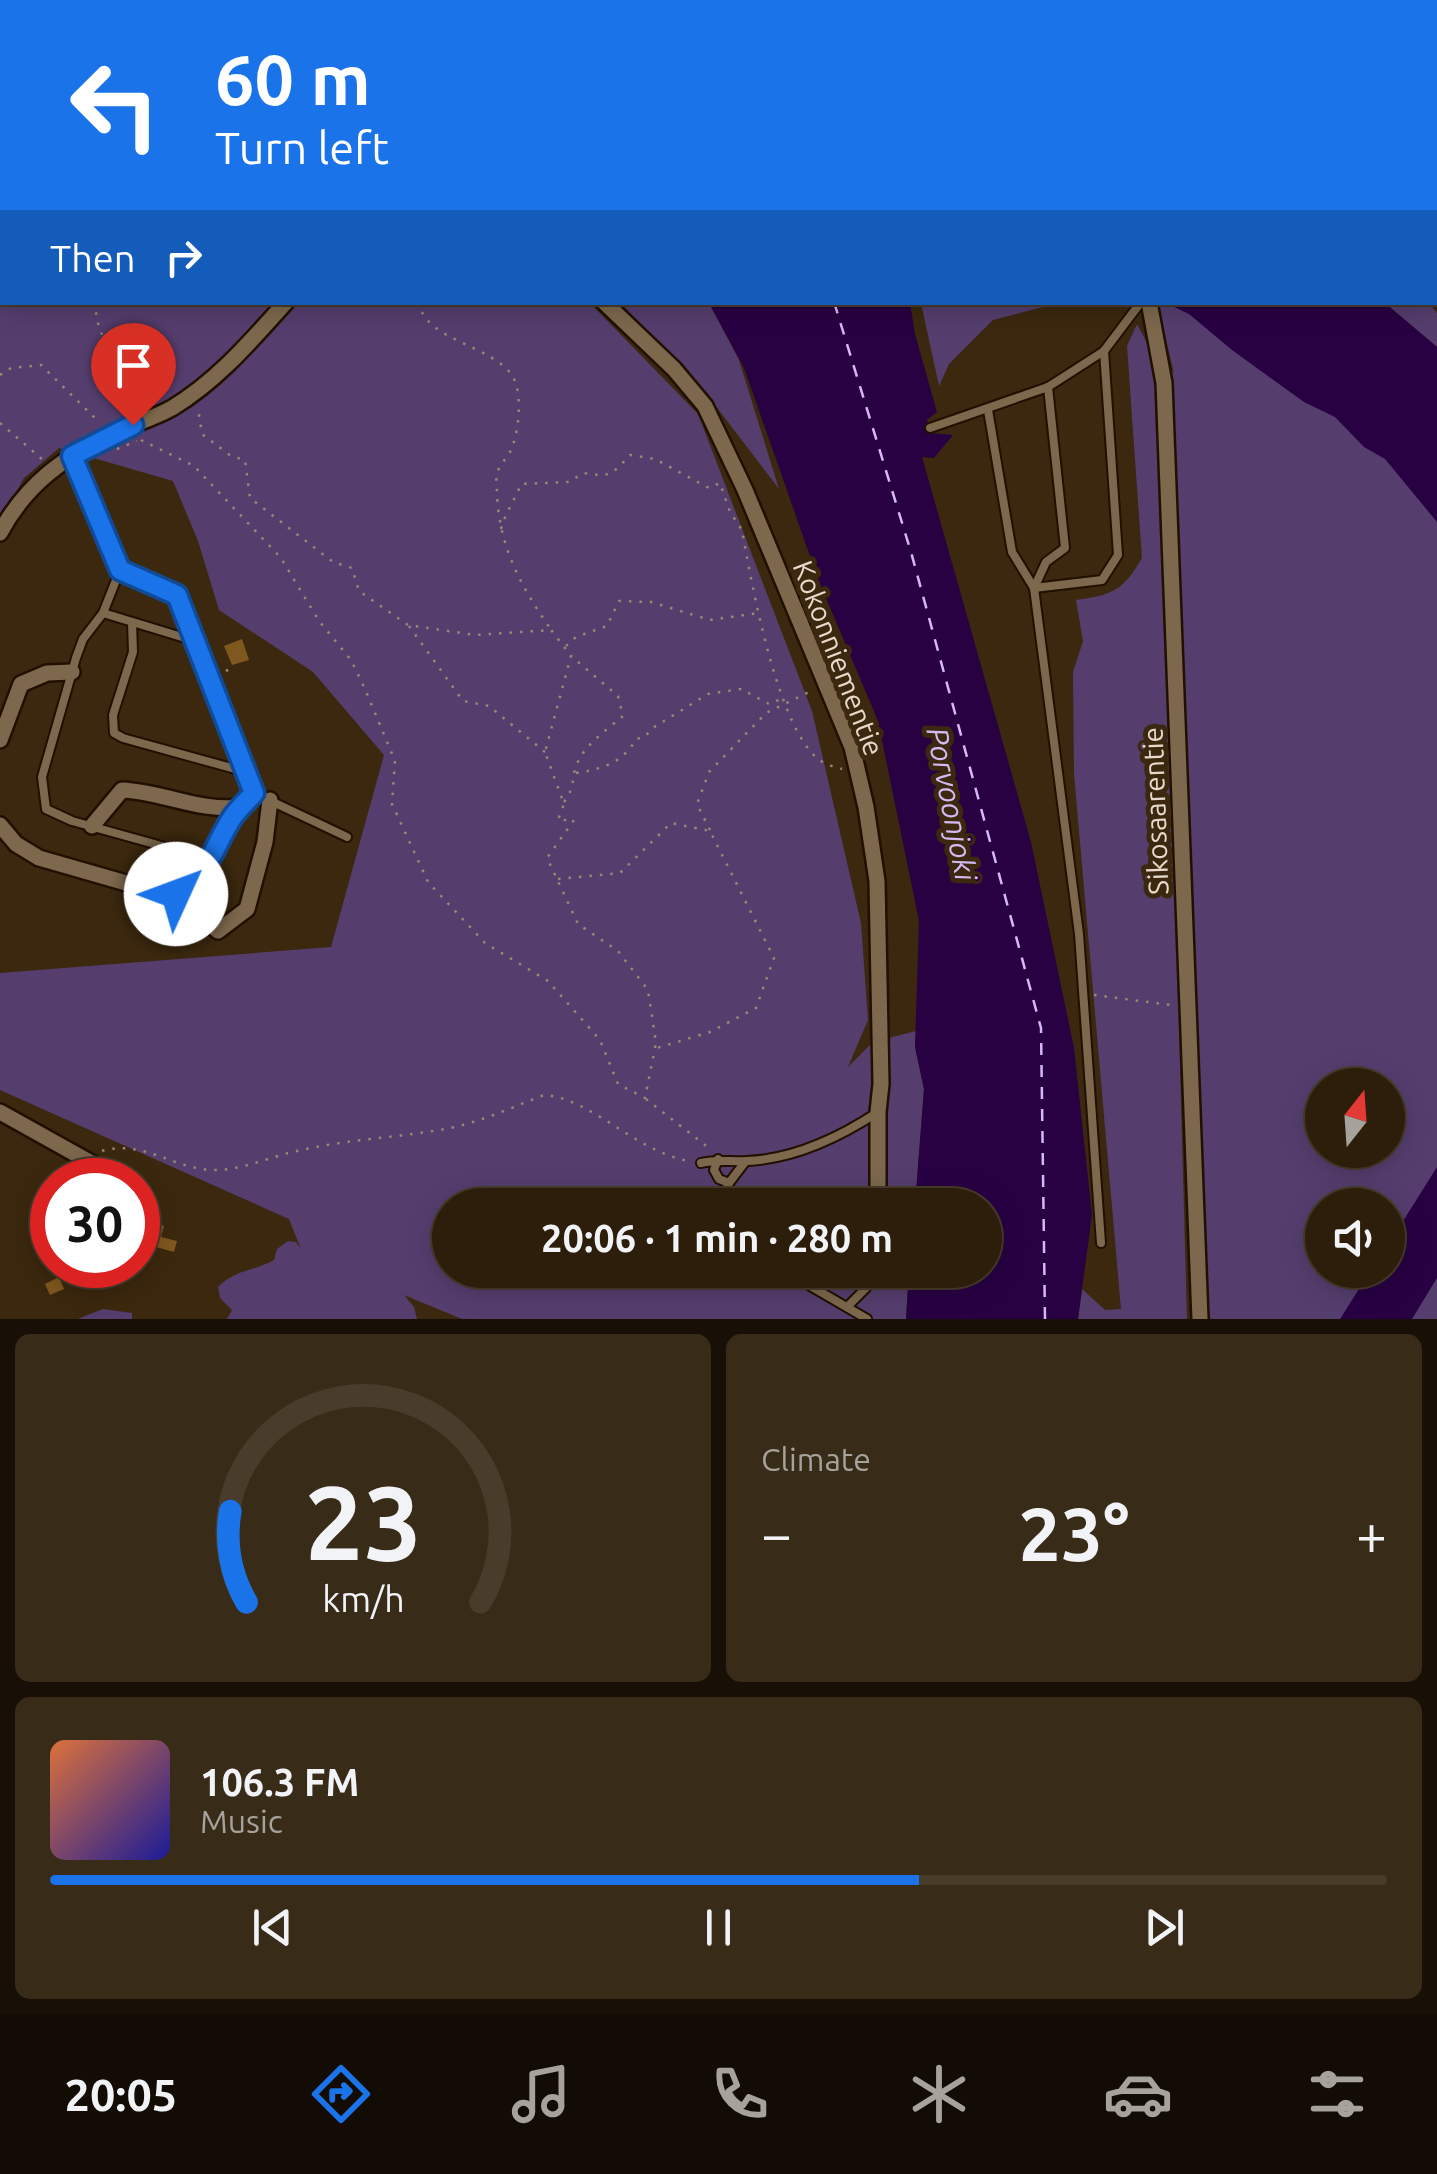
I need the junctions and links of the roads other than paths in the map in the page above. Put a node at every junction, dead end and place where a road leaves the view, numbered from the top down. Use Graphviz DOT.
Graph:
graph roads {
  1 [pos="283,305"];
  2 [pos="607,305"];
  3 [pos="1143,305"];
  4 [pos="1146,305"];
  5 [pos="1104,352"];
  6 [pos="1048,387"];
  7 [pos="988,410"];
  8 [pos="930,428"];
  9 [pos="72,456"];
  10 [pos="0,533"];
  11 [pos="120,570"];
  12 [pos="1034,588"];
  13 [pos="103,613"];
  14 [pos="132,622"];
  15 [pos="195,641"];
  16 [pos="72,672"];
  17 [pos="0,740"];
  18 [pos="246,772"];
  19 [pos="254,793"];
  20 [pos="270,800"];
  21 [pos="242,807"];
  22 [pos="0,824"];
  23 [pos="92,826"];
  24 [pos="347,837"];
  25 [pos="212,860"];
  26 [pos="194,885"];
  27 [pos="0,1112"];
  28 [pos="878,1112"];
  29 [pos="86,1158"];
  30 [pos="718,1159"];
  31 [pos="744,1162"];
  32 [pos="701,1163"];
  33 [pos="729,1183"];
  34 [pos="727,1188"];
  35 [pos="878,1188"];
  36 [pos="1101,1243"];
  37 [pos="814,1288"];
  38 [pos="866,1288"];
  39 [pos="848,1308"];
  40 [pos="867,1319"];
  41 [pos="1200,1319"];
  1 -- 9 [label="street"];
  2 -- 28 [label="street, Kokonniementie"];
  3 -- 5 [label="lane"];
  4 -- 41 [label="street, Sikosaarentie"];
  5 -- 6 [label="lane"];
  5 -- 12 [label="lane"];
  6 -- 7 [label="lane"];
  6 -- 12 [label="lane"];
  7 -- 8 [label="lane"];
  7 -- 12 [label="lane"];
  9 -- 10 [label="street"];
  9 -- 11 [label="lane"];
  11 -- 13 [label="lane"];
  11 -- 15 [label="lane"];
  12 -- 36 [label="lane"];
  13 -- 14 [label="lane"];
  13 -- 16 [label="lane"];
  14 -- 15 [label="lane"];
  14 -- 18 [label="lane"];
  15 -- 18 [label="lane"];
  16 -- 17 [label="street"];
  16 -- 23 [label="lane"];
  18 -- 19 [label="lane"];
  19 -- 20 [label="lane"];
  19 -- 21 [label="lane"];
  20 -- 24 [label="lane"];
  20 -- 26 [label="street"];
  21 -- 23 [label="street"];
  21 -- 25 [label="lane"];
  22 -- 26 [label="street"];
  23 -- 25 [label="lane"];
  25 -- 26 [label="street"];
  27 -- 29 [label="street"];
  28 -- 31 [label="lane"];
  28 -- 35 [label="street, Kokonniementie"];
  30 -- 31 [label="lane"];
  30 -- 32 [label="lane"];
  30 -- 33 [label="lane"];
  31 -- 33 [label="lane"];
  33 -- 34 [label="lane"];
  37 -- 39 [label="lane"];
  38 -- 39 [label="lane"];
  39 -- 40 [label="lane"];
}
